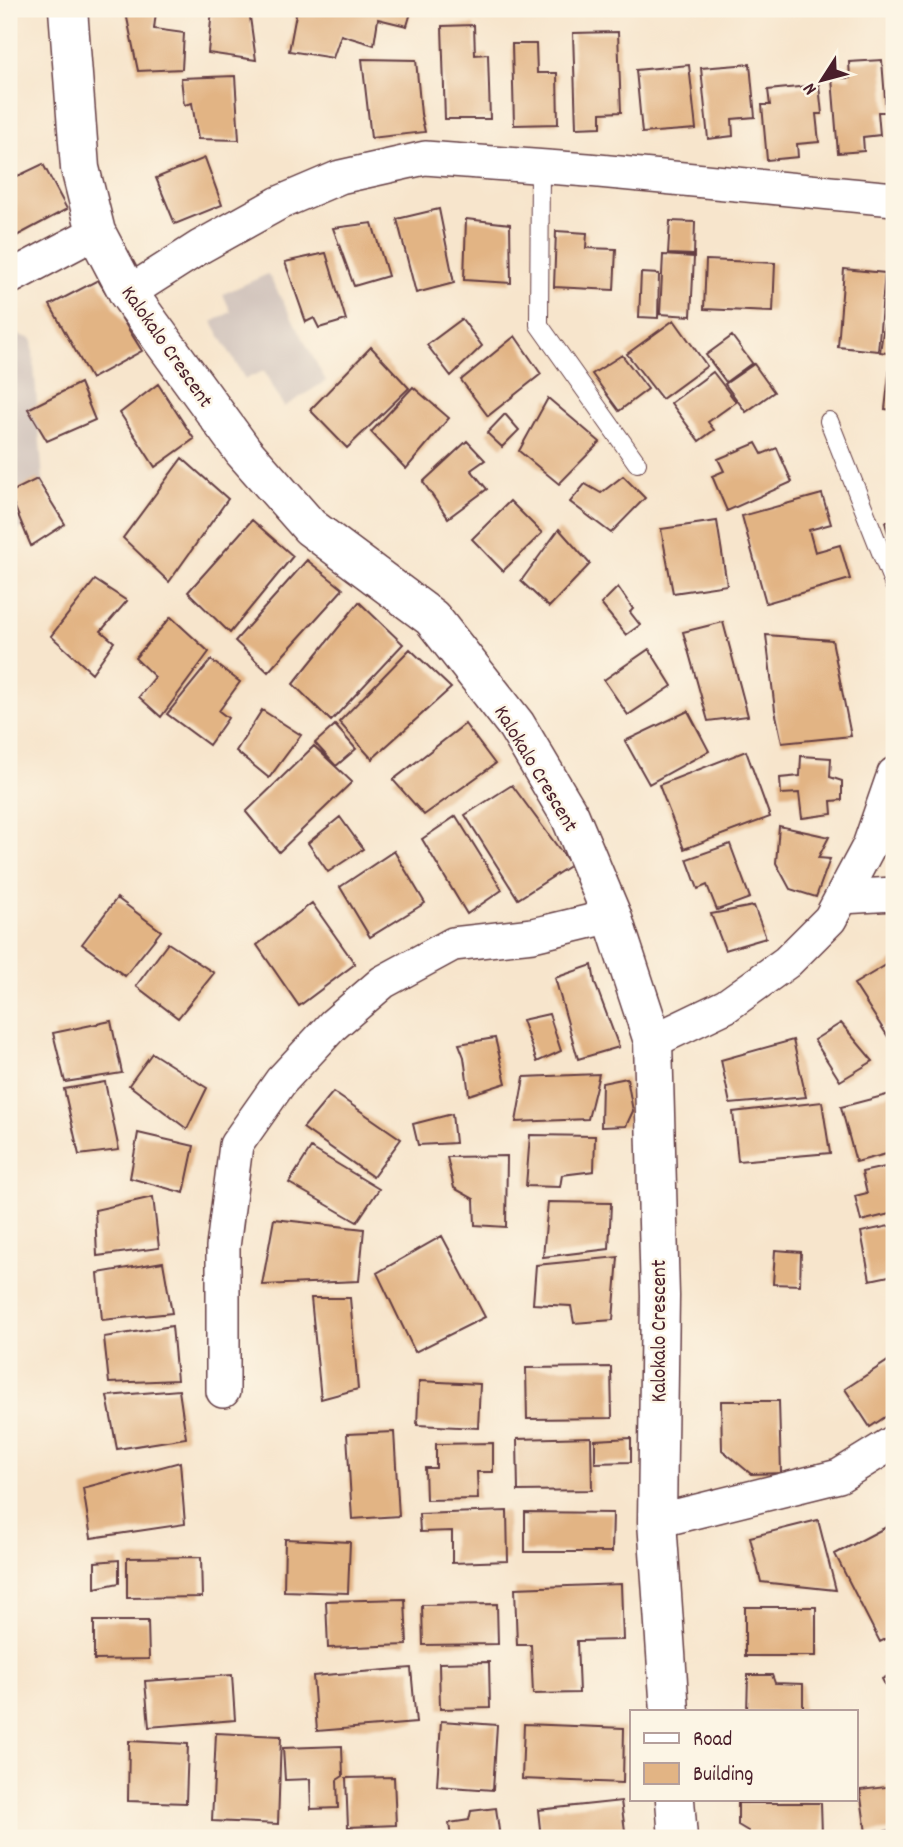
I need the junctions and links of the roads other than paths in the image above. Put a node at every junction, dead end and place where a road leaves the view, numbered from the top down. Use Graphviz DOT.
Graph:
graph roads {
  1 [pos="68,9"];
  2 [pos="540,167"];
  3 [pos="894,200"];
  4 [pos="96,232"];
  5 [pos="9,278"];
  6 [pos="128,293"];
  7 [pos="829,421"];
  8 [pos="637,463"];
  9 [pos="894,584"];
  10 [pos="894,774"];
  11 [pos="894,894"];
  12 [pos="842,897"];
  13 [pos="612,916"];
  14 [pos="653,1041"];
  15 [pos="223,1391"];
  16 [pos="894,1442"];
  17 [pos="657,1521"];
  18 [pos="670,1710"];
  19 [pos="675,1801"];
  20 [pos="678,1838"];
  1 -- 4 [label="street, Kalokalo Crescent"];
  2 -- 3 [label="street"];
  2 -- 6 [label="street"];
  2 -- 8 [label="lane"];
  4 -- 5 [label="street"];
  4 -- 6 [label="street, Kalokalo Crescent"];
  6 -- 13 [label="street, Kalokalo Crescent"];
  7 -- 9 [label="lane"];
  10 -- 12 [label="street"];
  11 -- 12 [label="street"];
  12 -- 14 [label="street"];
  13 -- 14 [label="street, Kalokalo Crescent"];
  13 -- 15 [label="street"];
  14 -- 17 [label="street, Kalokalo Crescent"];
  16 -- 17 [label="street"];
  17 -- 18 [label="street, Kalokalo Crescent"];
  19 -- 20 [label="street"];
}
